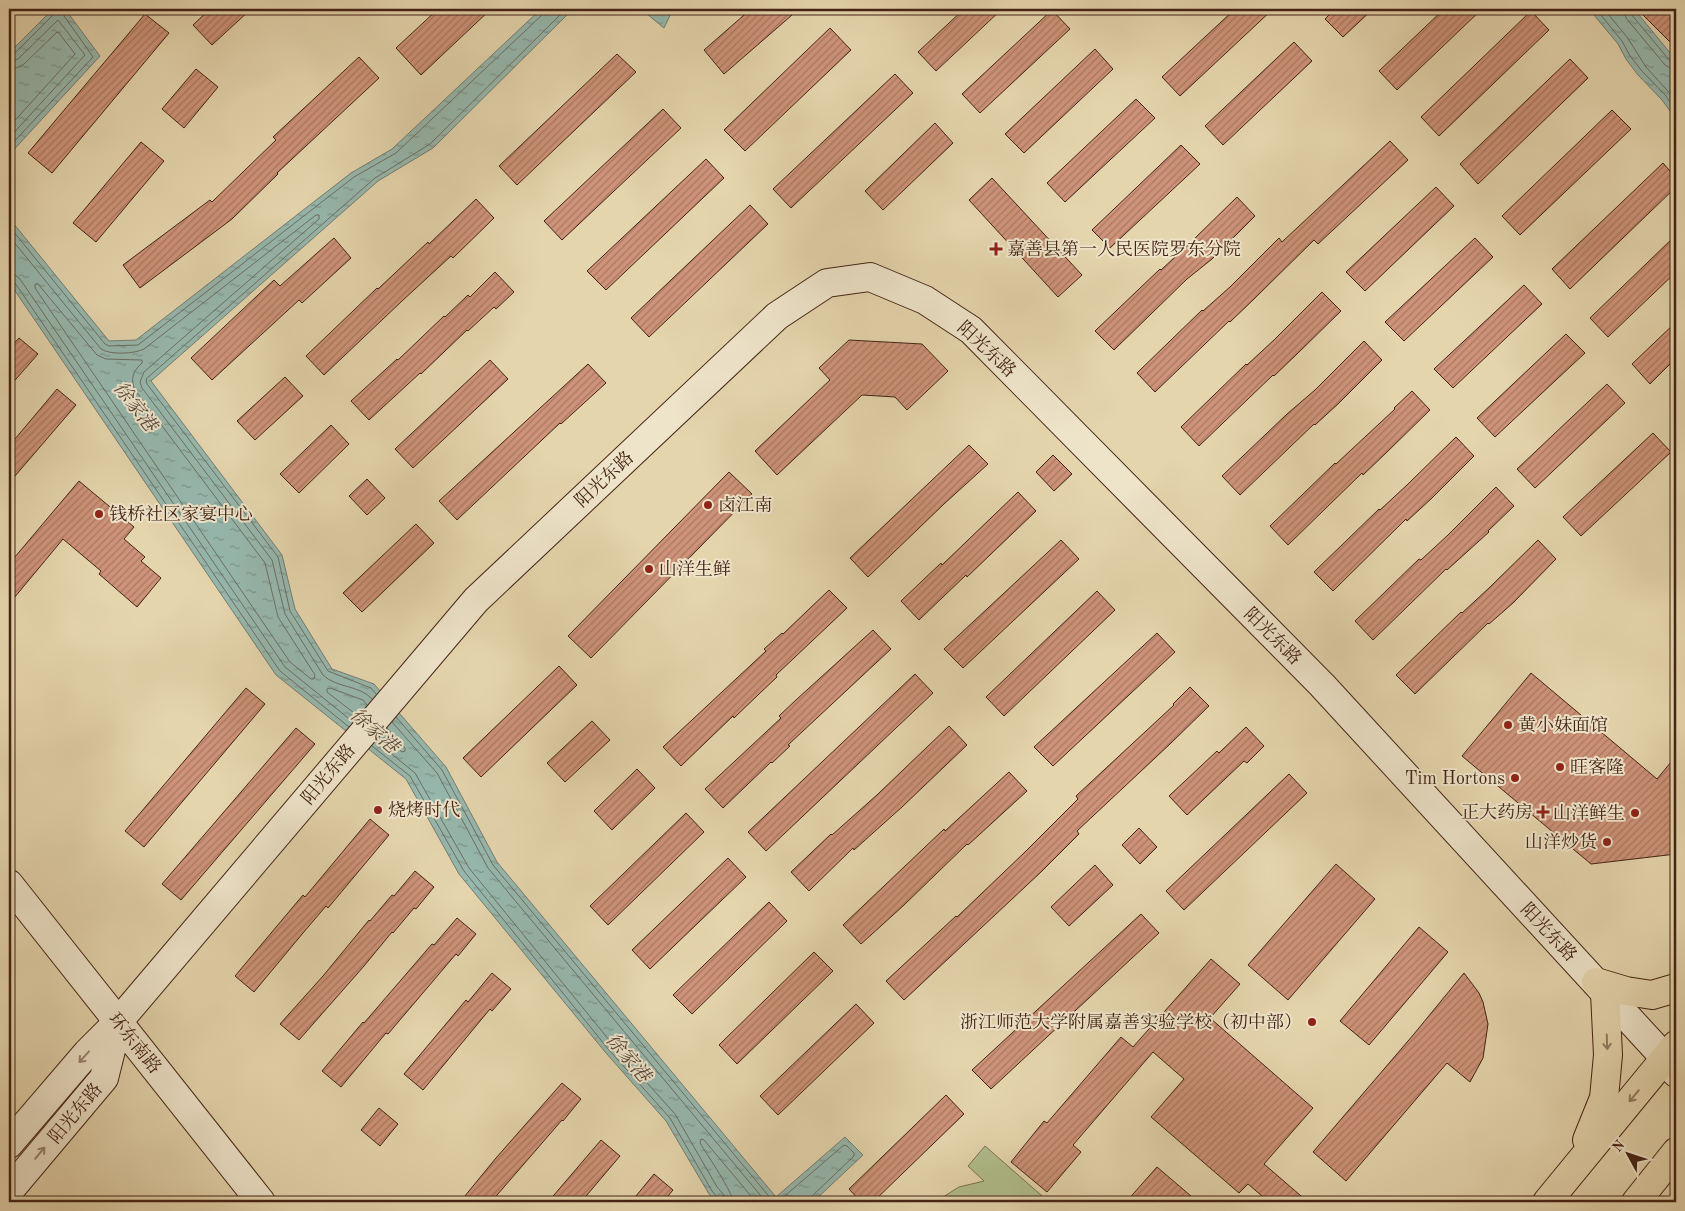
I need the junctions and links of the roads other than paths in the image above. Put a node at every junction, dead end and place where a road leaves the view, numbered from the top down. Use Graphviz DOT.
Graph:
graph roads {
  1 [pos="9,884"];
  2 [pos="1600,988"];
  3 [pos="1676,988"];
  4 [pos="118,1022"];
  5 [pos="1673,1059"];
  6 [pos="9,1144"];
  7 [pos="1676,1152"];
  8 [pos="1575,1168"];
  9 [pos="9,1191"];
  10 [pos="262,1202"];
  11 [pos="1547,1202"];
  12 [pos="1636,1202"];
  1 -- 4 [label="street, 环东南路"];
  2 -- 3 [label="main road"];
  2 -- 4 [label="street, 阳光东路"];
  2 -- 5 [label="street, 阳光东路"];
  2 -- 8 [label="main road, one-way"];
  4 -- 6 [label="street, 阳光东路, one-way"];
  9 -- 4 [label="street, 阳光东路, one-way"];
  4 -- 10 [label="street, 环东南路"];
  5 -- 8 [label="main road, one-way"];
  7 -- 12 [label="main road"];
  8 -- 11 [label="main road"];
}
